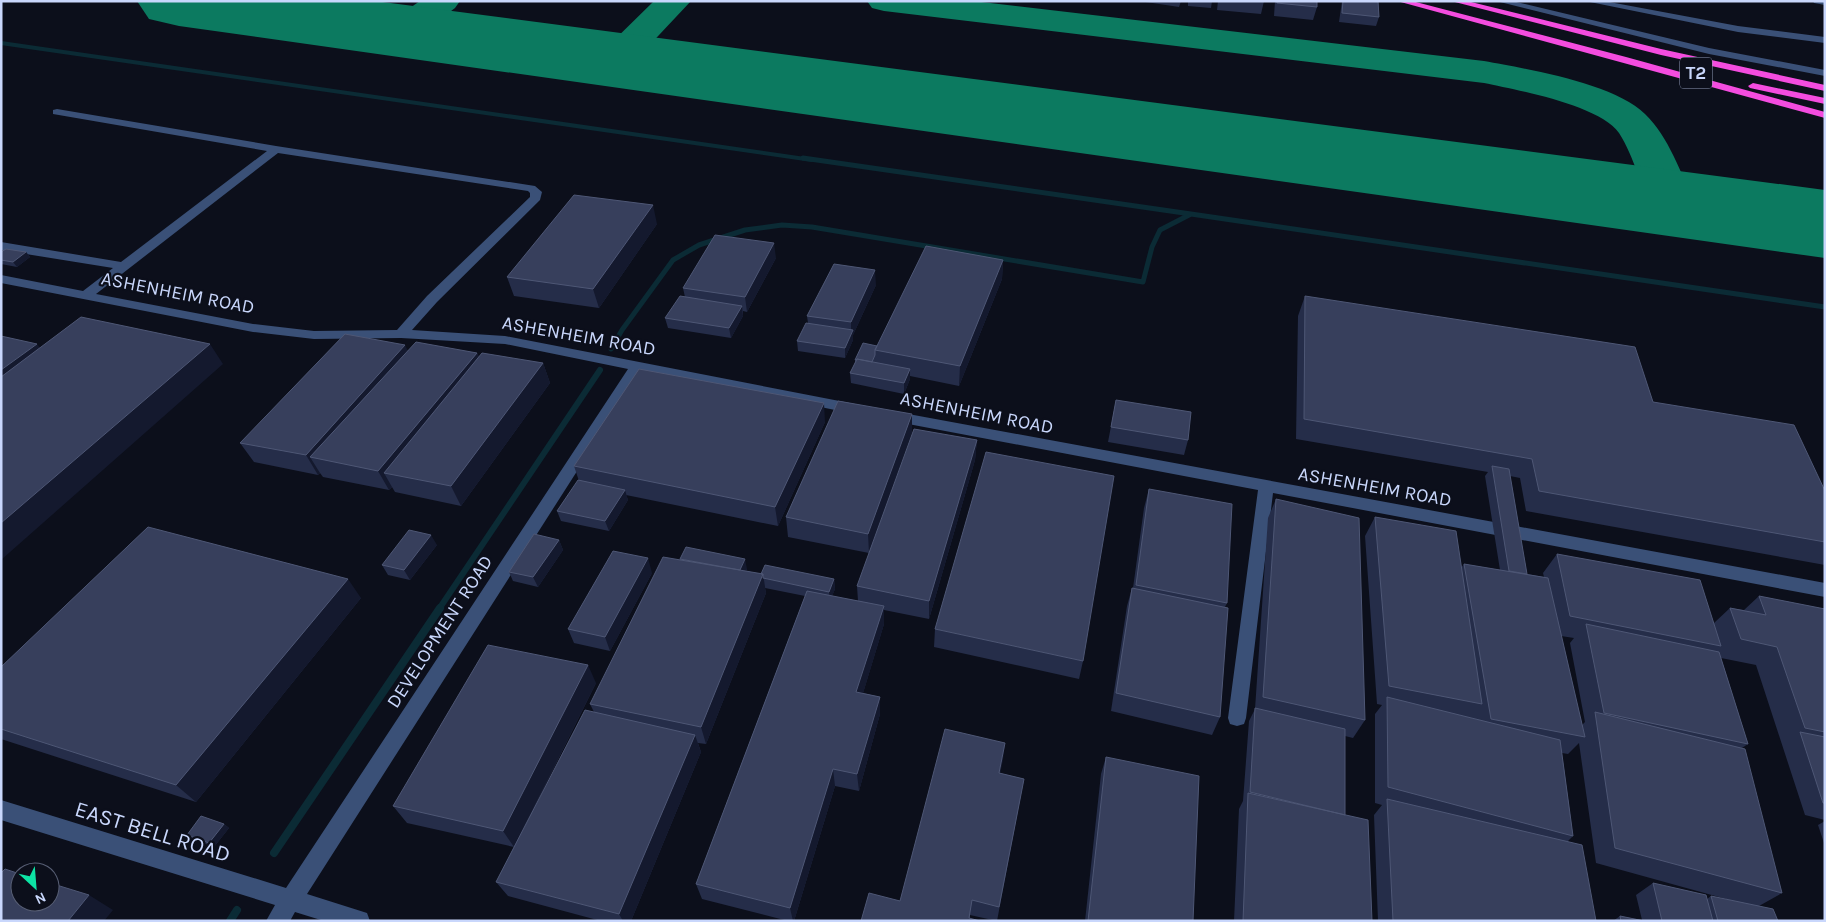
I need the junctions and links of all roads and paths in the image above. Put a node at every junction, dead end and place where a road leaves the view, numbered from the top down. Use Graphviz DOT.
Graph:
graph roads {
  1 [pos="1401,1"];
  2 [pos="1455,1"];
  3 [pos="1500,1"];
  4 [pos="1589,1"];
  5 [pos="1817,1"];
  6 [pos="1825,2"];
  7 [pos="1825,40"];
  8 [pos="1567,45"];
  9 [pos="1661,52"];
  10 [pos="1825,73"];
  11 [pos="1825,83"];
  12 [pos="1825,88"];
  13 [pos="1825,101"];
  14 [pos="57,112"];
  15 [pos="1825,115"];
  16 [pos="276,149"];
  17 [pos="1,246"];
  18 [pos="122,266"];
  19 [pos="1,279"];
  20 [pos="86,295"];
  21 [pos="400,334"];
  22 [pos="638,365"];
  23 [pos="1266,486"];
  24 [pos="1825,590"];
  25 [pos="1237,718"];
  26 [pos="1,810"];
  27 [pos="291,899"];
  28 [pos="277,921"];
  29 [pos="359,921"];
  1 -- 8 [label="highway"];
  2 -- 9 [label="highway"];
  3 -- 10 [label="street"];
  4 -- 7 [label="street"];
  5 -- 6 [label="street"];
  8 -- 13 [label="highway, T2"];
  8 -- 15 [label="highway"];
  9 -- 11 [label="highway, T2"];
  9 -- 12 [label="highway"];
  14 -- 16 [label="street"];
  16 -- 18 [label="street"];
  16 -- 21 [label="street"];
  17 -- 18 [label="street"];
  18 -- 20 [label="street"];
  19 -- 20 [label="street, ASHENHEIM ROAD"];
  20 -- 21 [label="street, ASHENHEIM ROAD"];
  21 -- 22 [label="street, ASHENHEIM ROAD"];
  22 -- 23 [label="street, ASHENHEIM ROAD"];
  22 -- 27 [label="street, DEVELOPMENT ROAD"];
  23 -- 24 [label="street, ASHENHEIM ROAD"];
  23 -- 25 [label="street"];
  26 -- 27 [label="street, EAST BELL ROAD"];
  27 -- 28 [label="street, DEVELOPMENT ROAD"];
  27 -- 29 [label="street, EAST BELL ROAD"];
}
